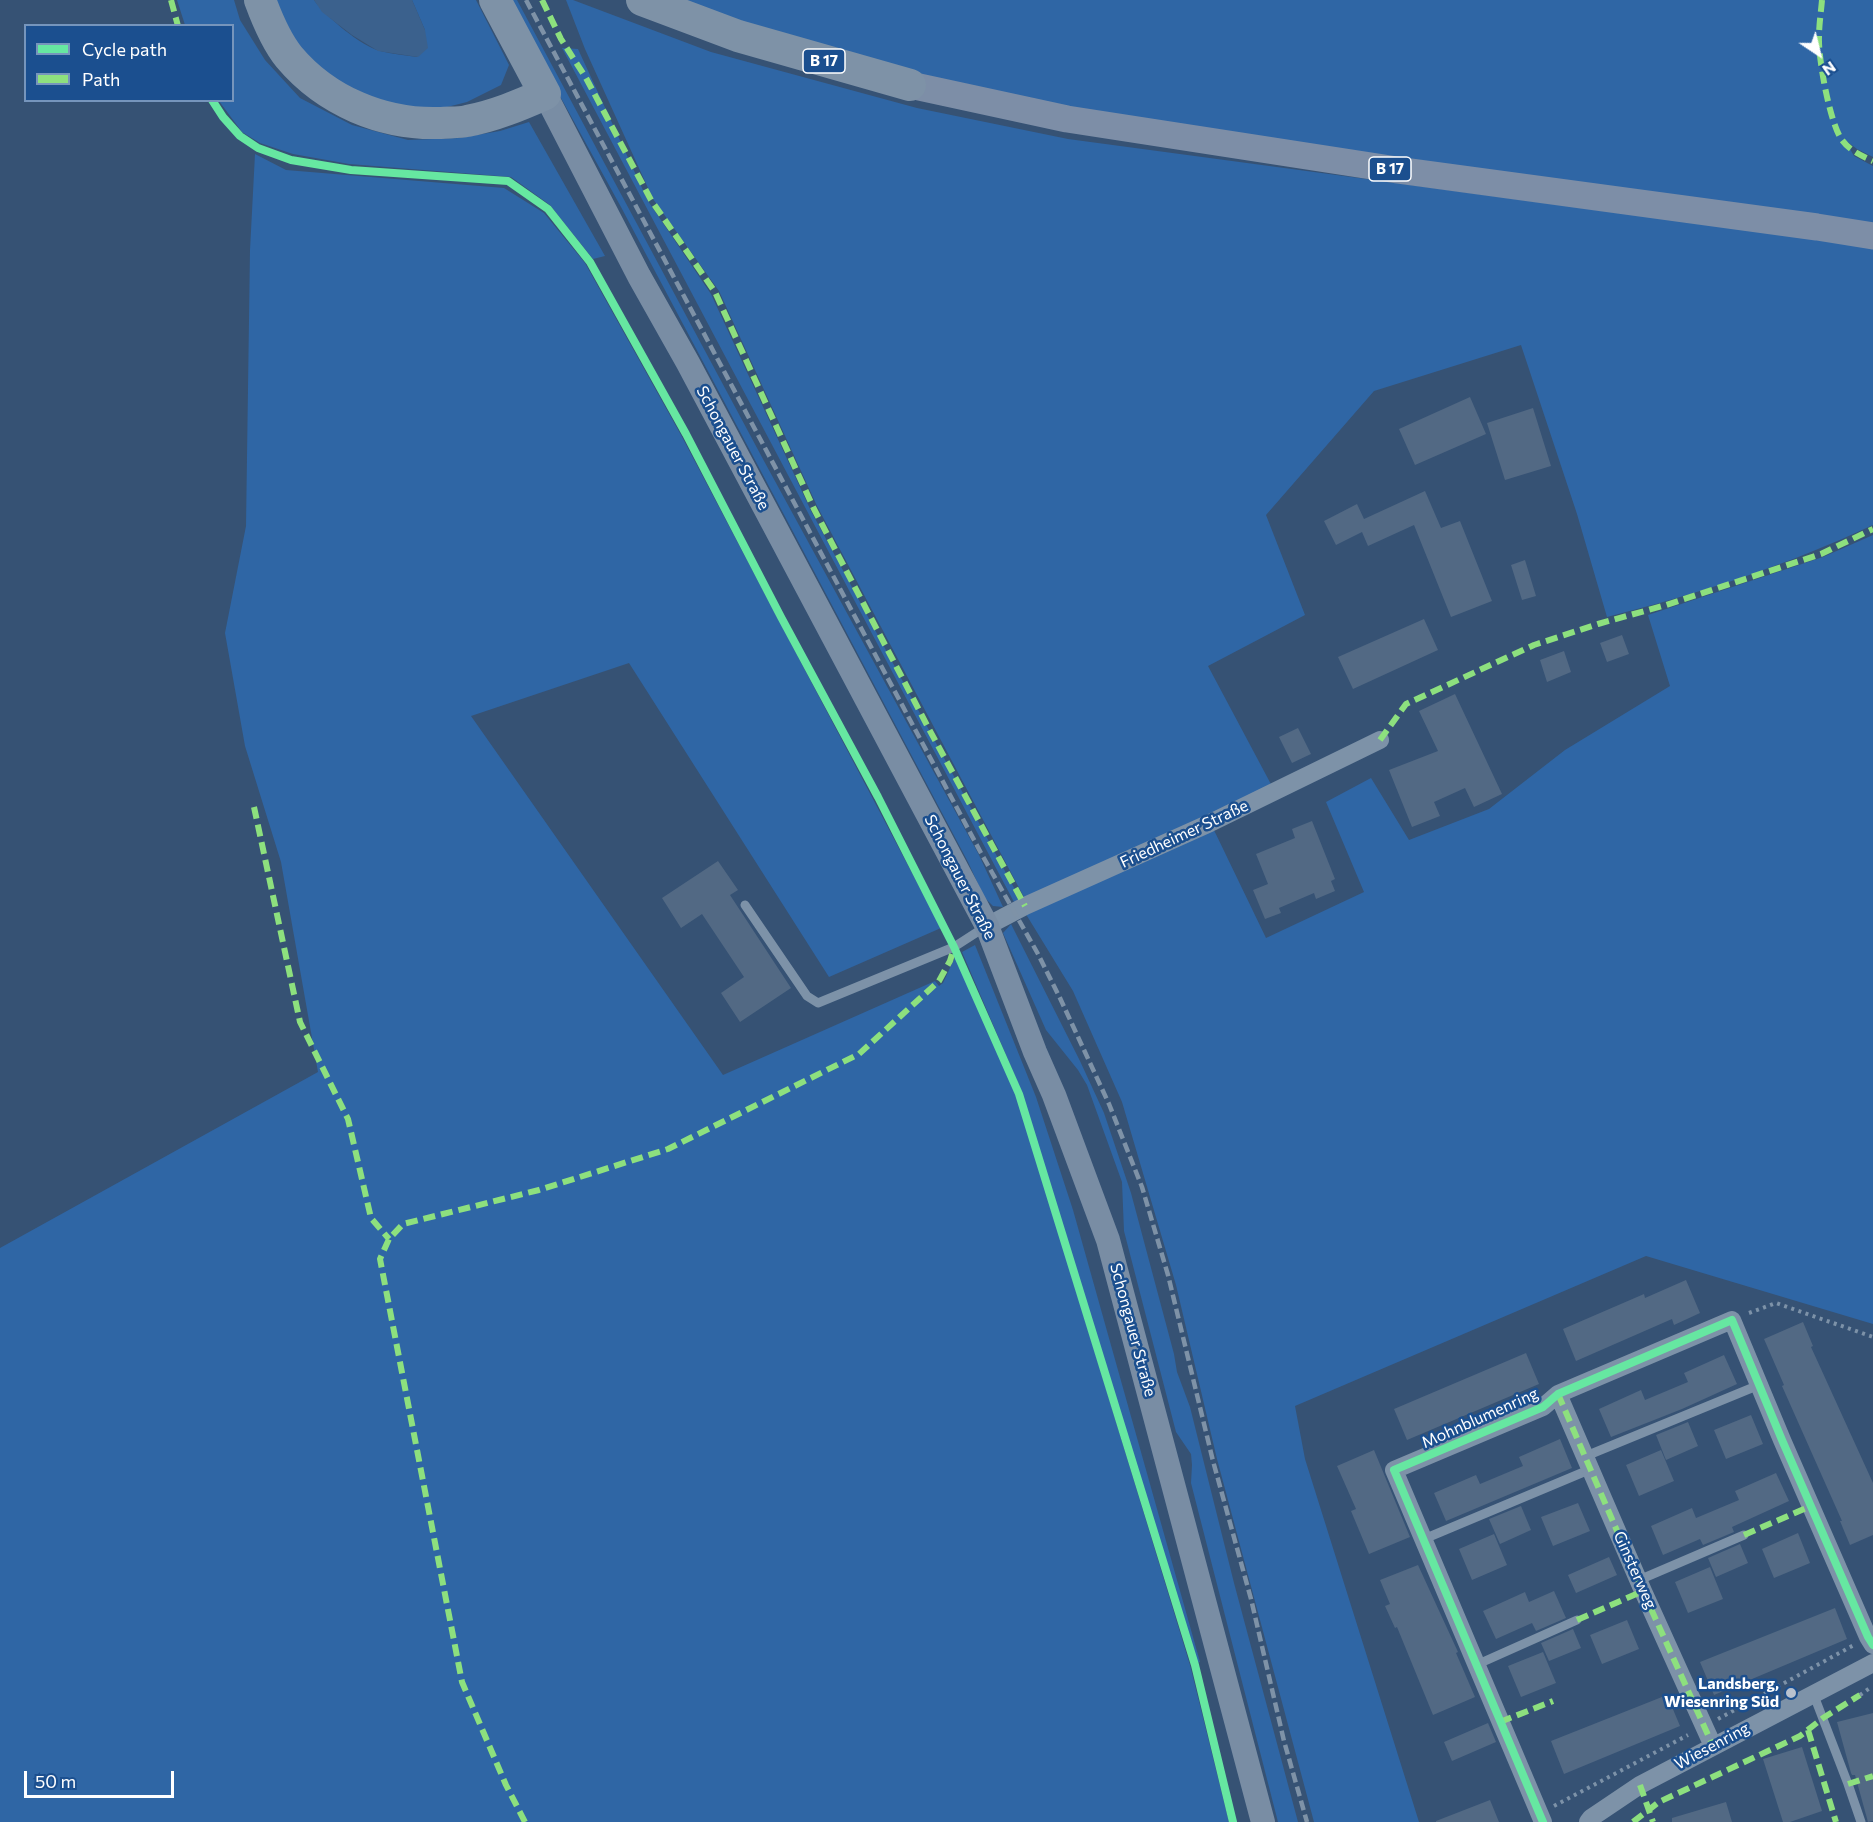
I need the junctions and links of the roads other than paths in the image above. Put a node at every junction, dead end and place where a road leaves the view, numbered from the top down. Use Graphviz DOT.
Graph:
graph roads {
  1 [pos="260,0"];
  2 [pos="495,0"];
  3 [pos="642,0"];
  4 [pos="910,85"];
  5 [pos="545,94"];
  6 [pos="1873,236"];
  7 [pos="1380,740"];
  8 [pos="745,905"];
  9 [pos="987,926"];
  10 [pos="1759,1385"];
  11 [pos="1558,1394"];
  12 [pos="1588,1463"];
  13 [pos="1744,1535"];
  14 [pos="1424,1539"];
  15 [pos="1639,1580"];
  16 [pos="1577,1620"];
  17 [pos="1873,1645"];
  18 [pos="1873,1663"];
  19 [pos="1476,1665"];
  20 [pos="1813,1693"];
  21 [pos="1713,1746"];
  22 [pos="1263,1822"];
  23 [pos="1543,1822"];
  24 [pos="1588,1822"];
  25 [pos="1861,1822"];
  1 -- 5 [label="highway"];
  2 -- 5 [label="highway"];
  3 -- 4 [label="highway, B 17"];
  4 -- 6 [label="main road, B 17"];
  5 -- 9 [label="main road, Schongauer Straße"];
  7 -- 9 [label="street, Friedheimer Straße"];
  8 -- 9 [label="lane"];
  9 -- 22 [label="main road, Schongauer Straße"];
  10 -- 11 [label="street, Mohnblumenring"];
  10 -- 12 [label="lane"];
  10 -- 17 [label="street"];
  11 -- 12 [label="street, Ginsterweg"];
  11 -- 14 [label="street, Mohnblumenring"];
  12 -- 14 [label="lane"];
  12 -- 15 [label="street, Ginsterweg"];
  13 -- 15 [label="lane"];
  14 -- 19 [label="street, Mohnblumenring"];
  15 -- 21 [label="street, Ginsterweg"];
  16 -- 19 [label="lane"];
  18 -- 20 [label="street, Wiesenring"];
  19 -- 23 [label="street, Mohnblumenring"];
  20 -- 21 [label="street, Wiesenring"];
  20 -- 25 [label="lane"];
  21 -- 24 [label="street, Wiesenring"];
}
